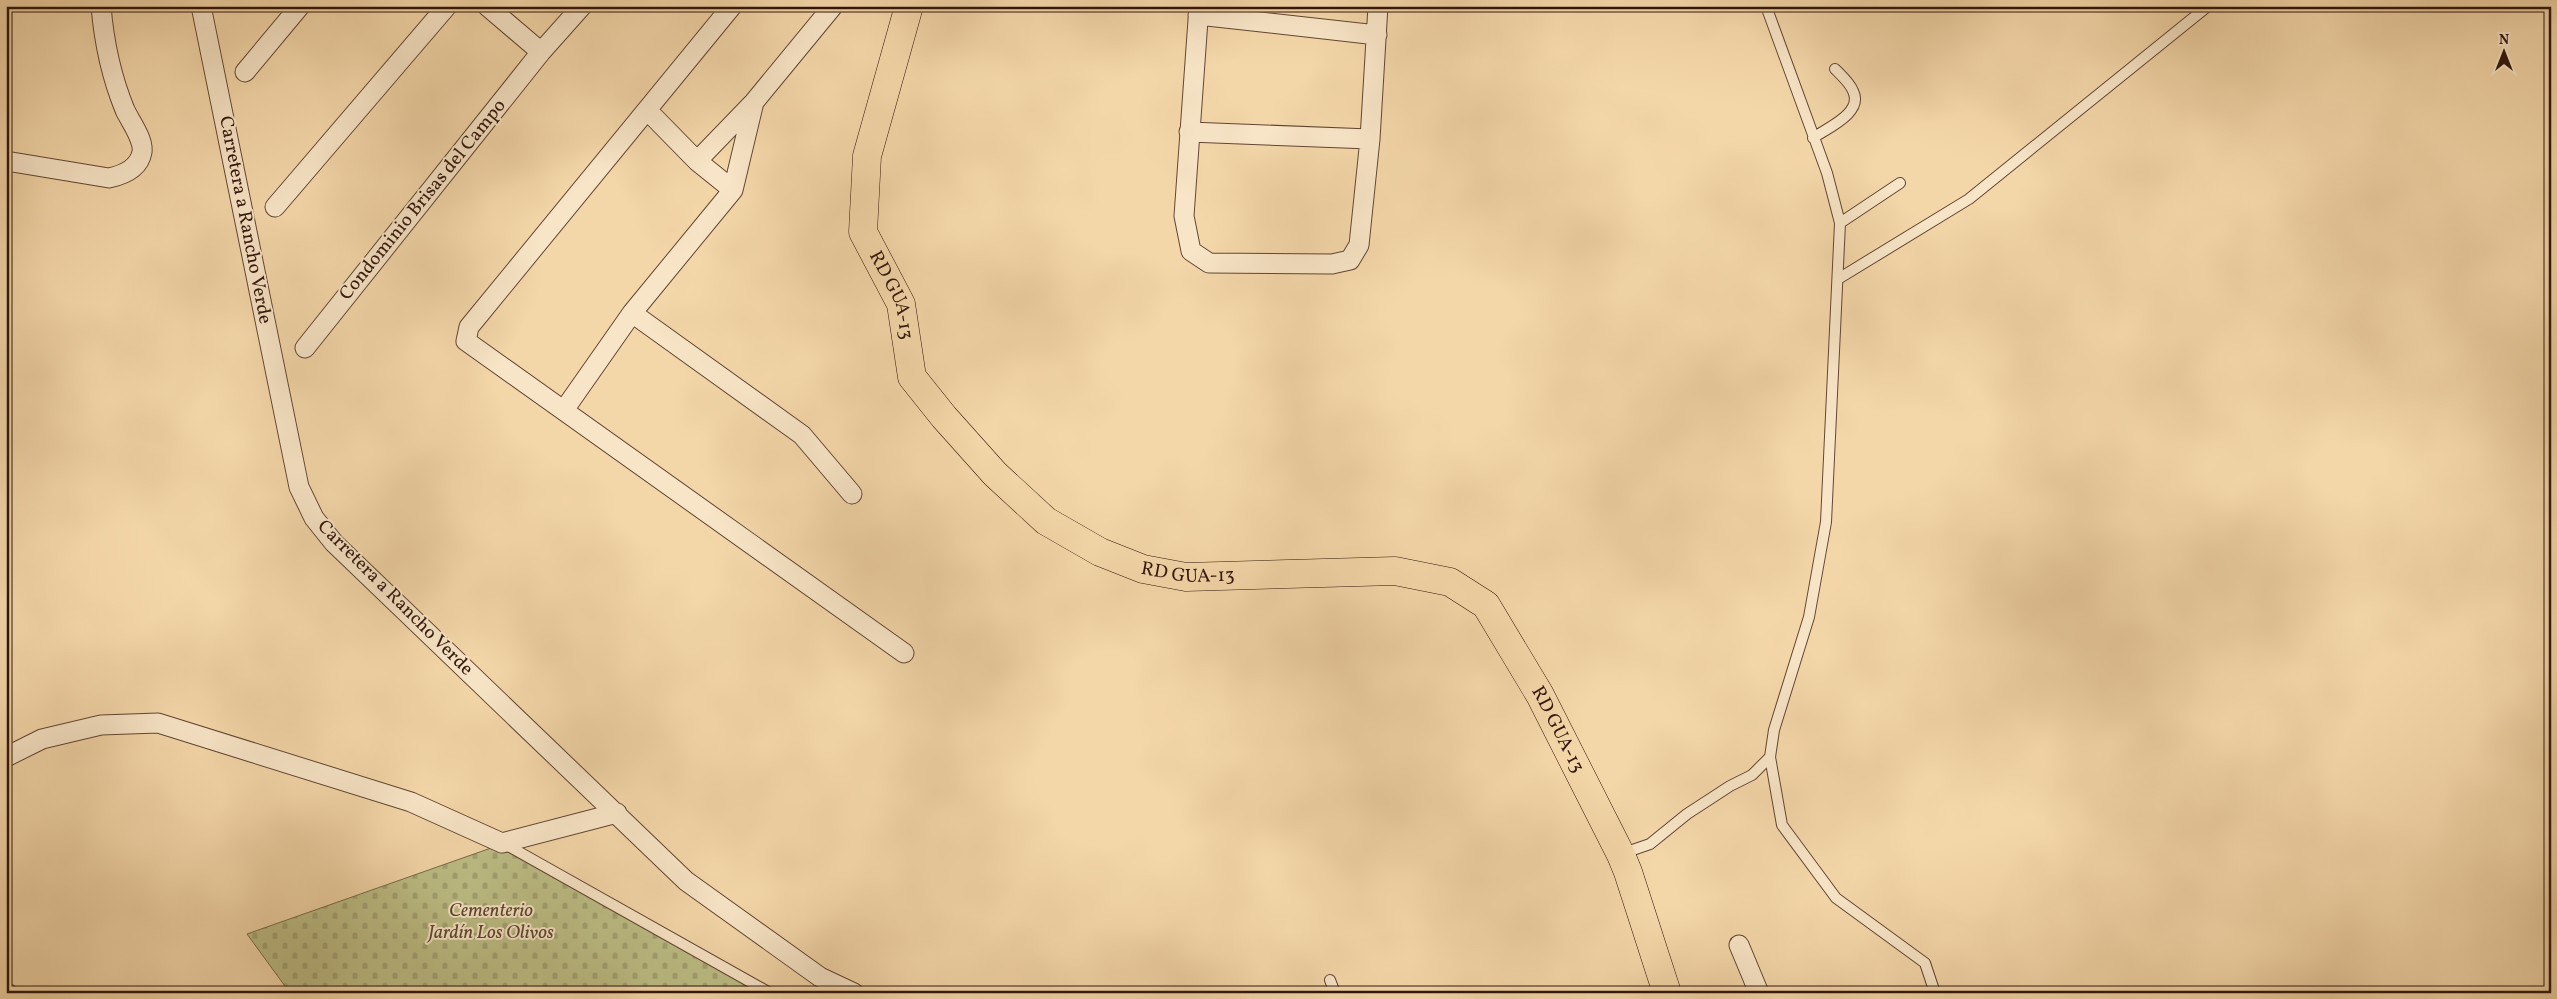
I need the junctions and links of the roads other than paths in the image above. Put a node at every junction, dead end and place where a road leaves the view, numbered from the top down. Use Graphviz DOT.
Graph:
graph roads {
  1 [pos="101,6"];
  2 [pos="201,6"];
  3 [pos="300,6"];
  4 [pos="447,6"];
  5 [pos="488,6"];
  6 [pos="732,6"];
  7 [pos="833,6"];
  8 [pos="909,6"];
  9 [pos="1378,6"];
  10 [pos="1766,6"];
  11 [pos="2208,6"];
  12 [pos="578,8"];
  13 [pos="1199,10"];
  14 [pos="1377,35"];
  15 [pos="541,52"];
  16 [pos="1835,69"];
  17 [pos="245,72"];
  18 [pos="754,102"];
  19 [pos="647,110"];
  20 [pos="1189,132"];
  21 [pos="1812,138"];
  22 [pos="1370,139"];
  23 [pos="6,160"];
  24 [pos="698,161"];
  25 [pos="1900,183"];
  26 [pos="732,190"];
  27 [pos="275,207"];
  28 [pos="1840,223"];
  29 [pos="1838,279"];
  30 [pos="632,313"];
  31 [pos="305,348"];
  32 [pos="564,410"];
  33 [pos="852,494"];
  34 [pos="904,653"];
  35 [pos="6,756"];
  36 [pos="1770,757"];
  37 [pos="617,813"];
  38 [pos="502,843"];
  39 [pos="1620,855"];
  40 [pos="1739,945"];
  41 [pos="1330,980"];
  42 [pos="770,993"];
  43 [pos="854,993"];
  44 [pos="1335,993"];
  45 [pos="1667,993"];
  46 [pos="1759,993"];
  47 [pos="1935,993"];
  1 -- 23 [label="street"];
  2 -- 37 [label="street, Carretera a Rancho Verde"];
  3 -- 17 [label="street"];
  4 -- 27 [label="street"];
  5 -- 15 [label="street"];
  6 -- 19 [label="street"];
  7 -- 18 [label="street"];
  8 -- 39 [label="main road, RD GUA-13"];
  9 -- 14 [label="street"];
  10 -- 21 [label="lane"];
  11 -- 29 [label="lane"];
  12 -- 15 [label="street, Condominio Brisas del Campo"];
  13 -- 14 [label="street"];
  13 -- 20 [label="street"];
  14 -- 22 [label="street"];
  15 -- 31 [label="street, Condominio Brisas del Campo"];
  16 -- 21 [label="lane"];
  18 -- 24 [label="street"];
  18 -- 26 [label="street"];
  19 -- 24 [label="street"];
  19 -- 32 [label="street"];
  20 -- 22 [label="street"];
  20 -- 22 [label="street"];
  21 -- 28 [label="lane"];
  24 -- 26 [label="street"];
  25 -- 28 [label="lane"];
  26 -- 30 [label="street"];
  28 -- 29 [label="lane"];
  29 -- 36 [label="lane"];
  30 -- 32 [label="street"];
  30 -- 33 [label="street"];
  32 -- 34 [label="street"];
  35 -- 38 [label="street"];
  36 -- 39 [label="lane"];
  36 -- 47 [label="lane"];
  37 -- 38 [label="street"];
  37 -- 43 [label="street, Carretera a Rancho Verde"];
  38 -- 42 [label="lane"];
  39 -- 45 [label="main road, RD GUA-13"];
  40 -- 46 [label="street"];
  41 -- 44 [label="lane"];
}
